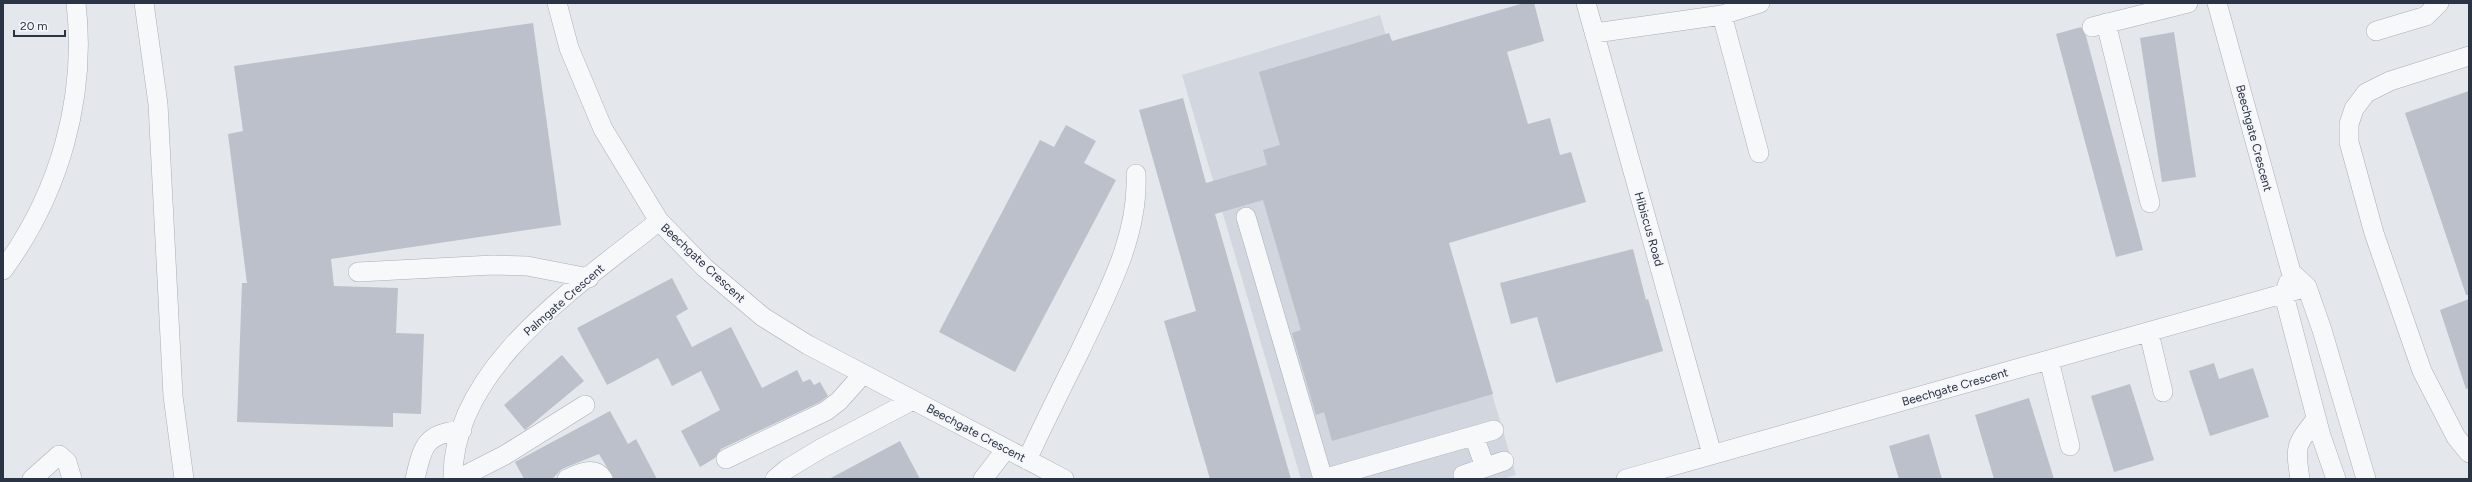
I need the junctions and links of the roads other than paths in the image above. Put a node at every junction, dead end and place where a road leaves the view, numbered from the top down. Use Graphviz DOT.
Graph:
graph roads {
  1 [pos="76,3"];
  2 [pos="144,3"];
  3 [pos="557,3"];
  4 [pos="1586,3"];
  5 [pos="1760,3"];
  6 [pos="2188,3"];
  7 [pos="2217,3"];
  8 [pos="2439,3"];
  9 [pos="1722,15"];
  10 [pos="2376,31"];
  11 [pos="1595,33"];
  12 [pos="2469,56"];
  13 [pos="1759,153"];
  14 [pos="1136,174"];
  15 [pos="2150,203"];
  16 [pos="1246,217"];
  17 [pos="659,221"];
  18 [pos="3,270"];
  19 [pos="358,272"];
  20 [pos="2291,272"];
  21 [pos="589,278"];
  22 [pos="2306,287"];
  23 [pos="2284,295"];
  24 [pos="2148,333"];
  25 [pos="2049,360"];
  26 [pos="863,374"];
  27 [pos="2163,392"];
  28 [pos="913,400"];
  29 [pos="585,405"];
  30 [pos="2316,419"];
  31 [pos="462,430"];
  32 [pos="1494,430"];
  33 [pos="1474,436"];
  34 [pos="2070,446"];
  35 [pos="1006,449"];
  36 [pos="2469,453"];
  37 [pos="1712,454"];
  38 [pos="726,459"];
  39 [pos="1027,460"];
  40 [pos="1504,461"];
  41 [pos="1485,467"];
  42 [pos="1660,474"];
  43 [pos="1463,475"];
  44 [pos="32,479"];
  45 [pos="72,479"];
  46 [pos="184,479"];
  47 [pos="416,479"];
  48 [pos="453,479"];
  49 [pos="458,479"];
  50 [pos="567,479"];
  51 [pos="603,479"];
  52 [pos="775,479"];
  53 [pos="983,479"];
  54 [pos="1064,479"];
  55 [pos="1323,479"];
  56 [pos="1626,479"];
  57 [pos="2300,479"];
  58 [pos="2336,479"];
  59 [pos="2366,479"];
  1 -- 18 [label="street"];
  2 -- 46 [label="street"];
  3 -- 17 [label="street, Beechgate Crescent"];
  4 -- 11 [label="street, Hibiscus Road"];
  5 -- 9 [label="street"];
  6 -- 15 [label="street"];
  7 -- 20 [label="street, Beechgate Crescent"];
  8 -- 10 [label="street"];
  9 -- 11 [label="street"];
  9 -- 13 [label="street"];
  11 -- 37 [label="street, Hibiscus Road"];
  12 -- 36 [label="street"];
  14 -- 39 [label="street"];
  16 -- 55 [label="street"];
  17 -- 21 [label="street, Palmgate Crescent"];
  17 -- 26 [label="street, Beechgate Crescent"];
  19 -- 21 [label="street"];
  20 -- 22 [label="street, Beechgate Crescent"];
  20 -- 23 [label="street"];
  21 -- 31 [label="street, Palmgate Crescent"];
  22 -- 23 [label="street, Beechgate Crescent"];
  22 -- 59 [label="street, Beechgate Crescent"];
  23 -- 24 [label="street, Beechgate Crescent"];
  23 -- 30 [label="street"];
  24 -- 25 [label="street, Beechgate Crescent"];
  24 -- 27 [label="street"];
  25 -- 34 [label="street"];
  25 -- 37 [label="street, Beechgate Crescent"];
  26 -- 28 [label="street, Beechgate Crescent"];
  26 -- 38 [label="street"];
  28 -- 35 [label="street, Beechgate Crescent"];
  28 -- 52 [label="street"];
  29 -- 49 [label="street"];
  30 -- 57 [label="street"];
  30 -- 58 [label="street"];
  31 -- 47 [label="street"];
  31 -- 48 [label="street, Palmgate Crescent"];
  32 -- 33 [label="street"];
  33 -- 41 [label="street"];
  33 -- 55 [label="street"];
  35 -- 39 [label="street, Beechgate Crescent"];
  35 -- 53 [label="street"];
  37 -- 42 [label="street, Beechgate Crescent"];
  39 -- 54 [label="street, Beechgate Crescent"];
  40 -- 41 [label="street"];
  41 -- 43 [label="street"];
  42 -- 56 [label="street, Beechgate Crescent"];
  44 -- 45 [label="street"];
  50 -- 51 [label="street"];
}
